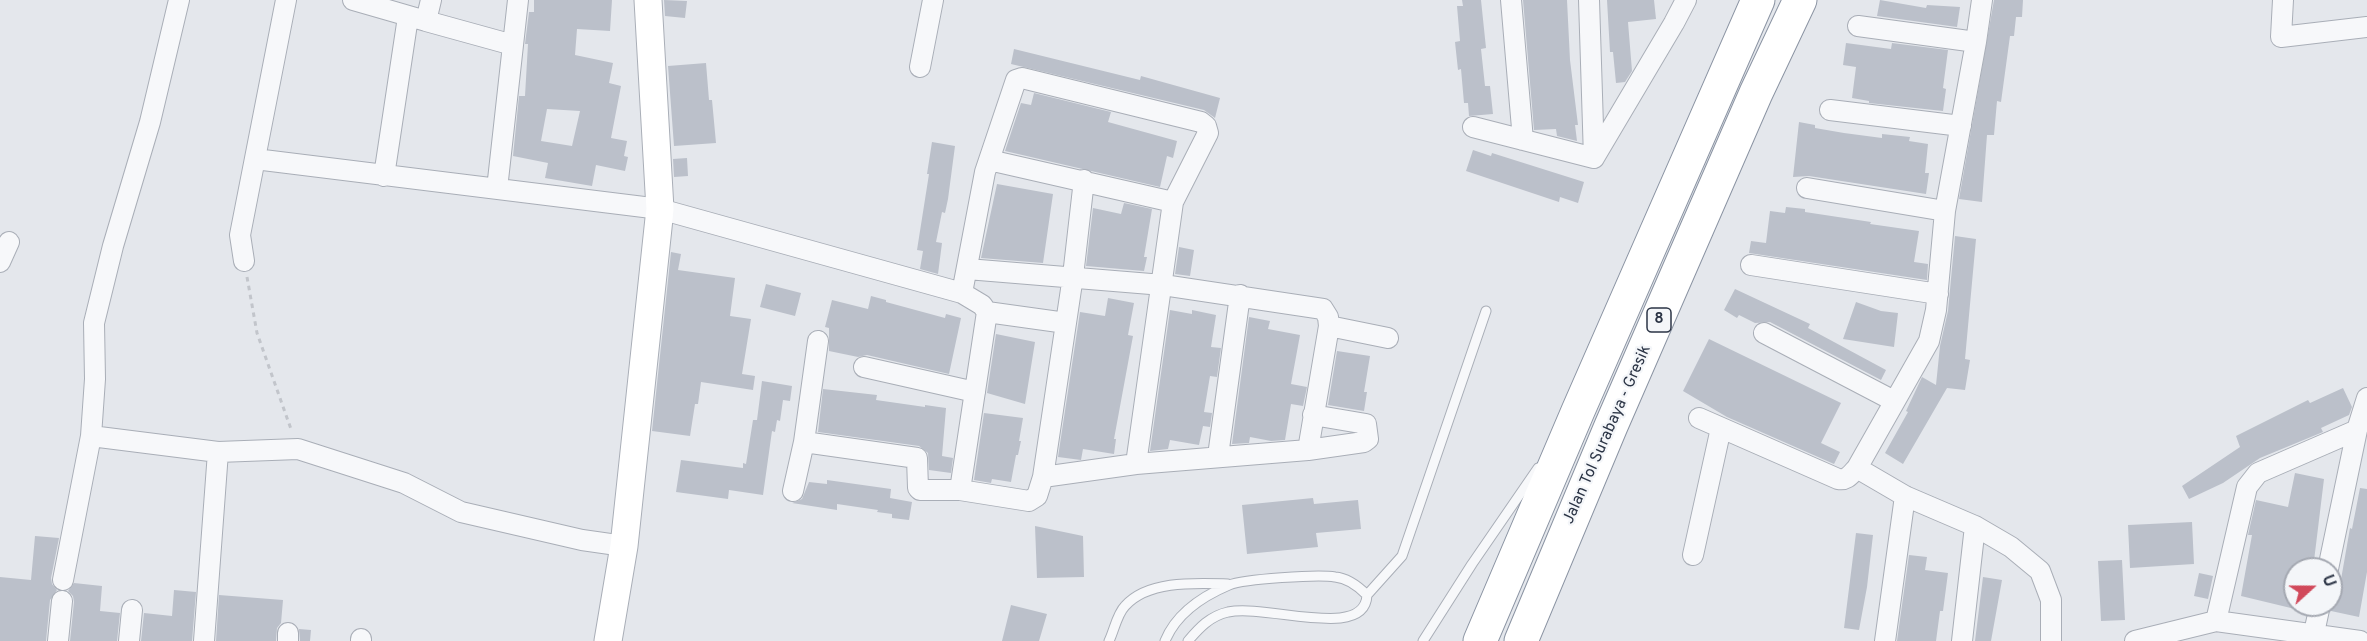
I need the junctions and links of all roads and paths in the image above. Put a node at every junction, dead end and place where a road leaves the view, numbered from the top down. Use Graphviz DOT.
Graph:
graph roads {
  1 [pos="179,0"];
  2 [pos="286,0"];
  3 [pos="353,0"];
  4 [pos="431,0"];
  5 [pos="518,0"];
  6 [pos="648,0"];
  7 [pos="933,0"];
  8 [pos="1511,0"];
  9 [pos="1589,0"];
  10 [pos="1674,0"];
  11 [pos="1686,0"];
  12 [pos="1758,0"];
  13 [pos="1800,0"];
  14 [pos="1982,0"];
  15 [pos="2283,0"];
  16 [pos="417,19"];
  17 [pos="1674,23"];
  18 [pos="1858,26"];
  19 [pos="2367,27"];
  20 [pos="1976,42"];
  21 [pos="513,45"];
  22 [pos="920,67"];
  23 [pos="1830,110"];
  24 [pos="1961,126"];
  25 [pos="1473,128"];
  26 [pos="1523,140"];
  27 [pos="1594,158"];
  28 [pos="255,159"];
  29 [pos="989,160"];
  30 [pos="384,176"];
  31 [pos="1084,180"];
  32 [pos="1807,188"];
  33 [pos="497,189"];
  34 [pos="1173,202"];
  35 [pos="660,209"];
  36 [pos="1945,211"];
  37 [pos="9,242"];
  38 [pos="244,261"];
  39 [pos="0,262"];
  40 [pos="1750,265"];
  41 [pos="967,269"];
  42 [pos="1073,276"];
  43 [pos="1163,285"];
  44 [pos="962,292"];
  45 [pos="1938,294"];
  46 [pos="1240,295"];
  47 [pos="1486,311"];
  48 [pos="987,312"];
  49 [pos="1066,323"];
  50 [pos="1329,326"];
  51 [pos="1764,333"];
  52 [pos="1388,338"];
  53 [pos="818,341"];
  54 [pos="864,367"];
  55 [pos="975,392"];
  56 [pos="2367,398"];
  57 [pos="1894,401"];
  58 [pos="1578,411"];
  59 [pos="1313,415"];
  60 [pos="1699,418"];
  61 [pos="1721,428"];
  62 [pos="2357,430"];
  63 [pos="91,436"];
  64 [pos="804,442"];
  65 [pos="298,449"];
  66 [pos="1551,449"];
  67 [pos="1308,450"];
  68 [pos="218,452"];
  69 [pos="1218,456"];
  70 [pos="1545,459"];
  71 [pos="1136,464"];
  72 [pos="1857,468"];
  73 [pos="1043,477"];
  74 [pos="960,490"];
  75 [pos="793,491"];
  76 [pos="1905,496"];
  77 [pos="1975,526"];
  78 [pos="624,546"];
  79 [pos="1693,555"];
  80 [pos="2331,557"];
  81 [pos="63,580"];
  82 [pos="1231,584"];
  83 [pos="1367,595"];
  84 [pos="62,601"];
  85 [pos="132,610"];
  86 [pos="2317,617"];
  87 [pos="1364,618"];
  88 [pos="2216,621"];
  89 [pos="1285,625"];
  90 [pos="2314,633"];
  91 [pos="58,641"];
  92 [pos="129,641"];
  93 [pos="204,641"];
  94 [pos="608,641"];
  95 [pos="1109,641"];
  96 [pos="1165,641"];
  97 [pos="1188,641"];
  98 [pos="1423,641"];
  99 [pos="1480,641"];
  100 [pos="1521,641"];
  101 [pos="1885,641"];
  102 [pos="1962,641"];
  103 [pos="2051,641"];
  104 [pos="2135,641"];
  105 [pos="2360,641"];
  1 -- 63 [label="street"];
  2 -- 28 [label="street"];
  3 -- 16 [label="street"];
  4 -- 16 [label="street"];
  5 -- 21 [label="street"];
  6 -- 35 [label="street"];
  7 -- 22 [label="street"];
  8 -- 26 [label="street"];
  9 -- 27 [label="street"];
  10 -- 17 [label="street"];
  11 -- 17 [label="street"];
  12 -- 58 [label="highway, 8"];
  13 -- 100 [label="highway, Jalan Tol Surabaya - Gresik / 8"];
  14 -- 20 [label="street"];
  15 -- 19 [label="street"];
  16 -- 21 [label="street"];
  16 -- 30 [label="street"];
  17 -- 27 [label="street"];
  18 -- 20 [label="street"];
  20 -- 24 [label="street"];
  21 -- 33 [label="street"];
  23 -- 24 [label="street"];
  24 -- 36 [label="street"];
  25 -- 26 [label="street"];
  26 -- 27 [label="street"];
  28 -- 30 [label="street"];
  28 -- 38 [label="street"];
  29 -- 31 [label="street"];
  29 -- 34 [label="street"];
  29 -- 41 [label="street"];
  30 -- 33 [label="street"];
  31 -- 34 [label="street"];
  31 -- 42 [label="street"];
  32 -- 36 [label="street"];
  33 -- 35 [label="street"];
  34 -- 43 [label="street"];
  35 -- 44 [label="street"];
  35 -- 78 [label="street"];
  36 -- 45 [label="street"];
  37 -- 39 [label="street"];
  38 -- 65 [label="path"];
  40 -- 45 [label="street"];
  41 -- 42 [label="street"];
  41 -- 44 [label="street"];
  42 -- 43 [label="street"];
  42 -- 49 [label="street"];
  43 -- 46 [label="street"];
  43 -- 71 [label="street"];
  44 -- 48 [label="street"];
  45 -- 57 [label="street"];
  46 -- 50 [label="street"];
  46 -- 69 [label="street"];
  47 -- 83 [label="lane"];
  48 -- 49 [label="street"];
  48 -- 55 [label="street"];
  49 -- 73 [label="street"];
  50 -- 52 [label="street"];
  50 -- 59 [label="street"];
  51 -- 57 [label="street"];
  53 -- 64 [label="street"];
  54 -- 55 [label="street"];
  55 -- 74 [label="street"];
  56 -- 62 [label="street"];
  57 -- 72 [label="street"];
  58 -- 66 [label="lane"];
  58 -- 99 [label="highway, 8"];
  59 -- 67 [label="street"];
  59 -- 67 [label="street"];
  60 -- 61 [label="street"];
  61 -- 72 [label="street"];
  61 -- 79 [label="street"];
  62 -- 80 [label="street"];
  62 -- 88 [label="street"];
  63 -- 68 [label="street"];
  63 -- 81 [label="street"];
  64 -- 74 [label="street"];
  64 -- 75 [label="street"];
  65 -- 68 [label="street"];
  65 -- 78 [label="street"];
  67 -- 69 [label="street"];
  68 -- 93 [label="street"];
  69 -- 71 [label="street"];
  70 -- 98 [label="lane"];
  71 -- 73 [label="street"];
  72 -- 76 [label="street"];
  73 -- 74 [label="street"];
  76 -- 77 [label="street"];
  76 -- 101 [label="street"];
  77 -- 102 [label="street"];
  77 -- 103 [label="street"];
  78 -- 94 [label="street"];
  82 -- 83 [label="lane"];
  82 -- 95 [label="lane"];
  82 -- 96 [label="lane"];
  83 -- 87 [label="lane"];
  84 -- 91 [label="street"];
  85 -- 92 [label="street"];
  86 -- 90 [label="street"];
  88 -- 90 [label="street"];
  88 -- 104 [label="street"];
  89 -- 97 [label="lane"];
  90 -- 105 [label="street"];
}
